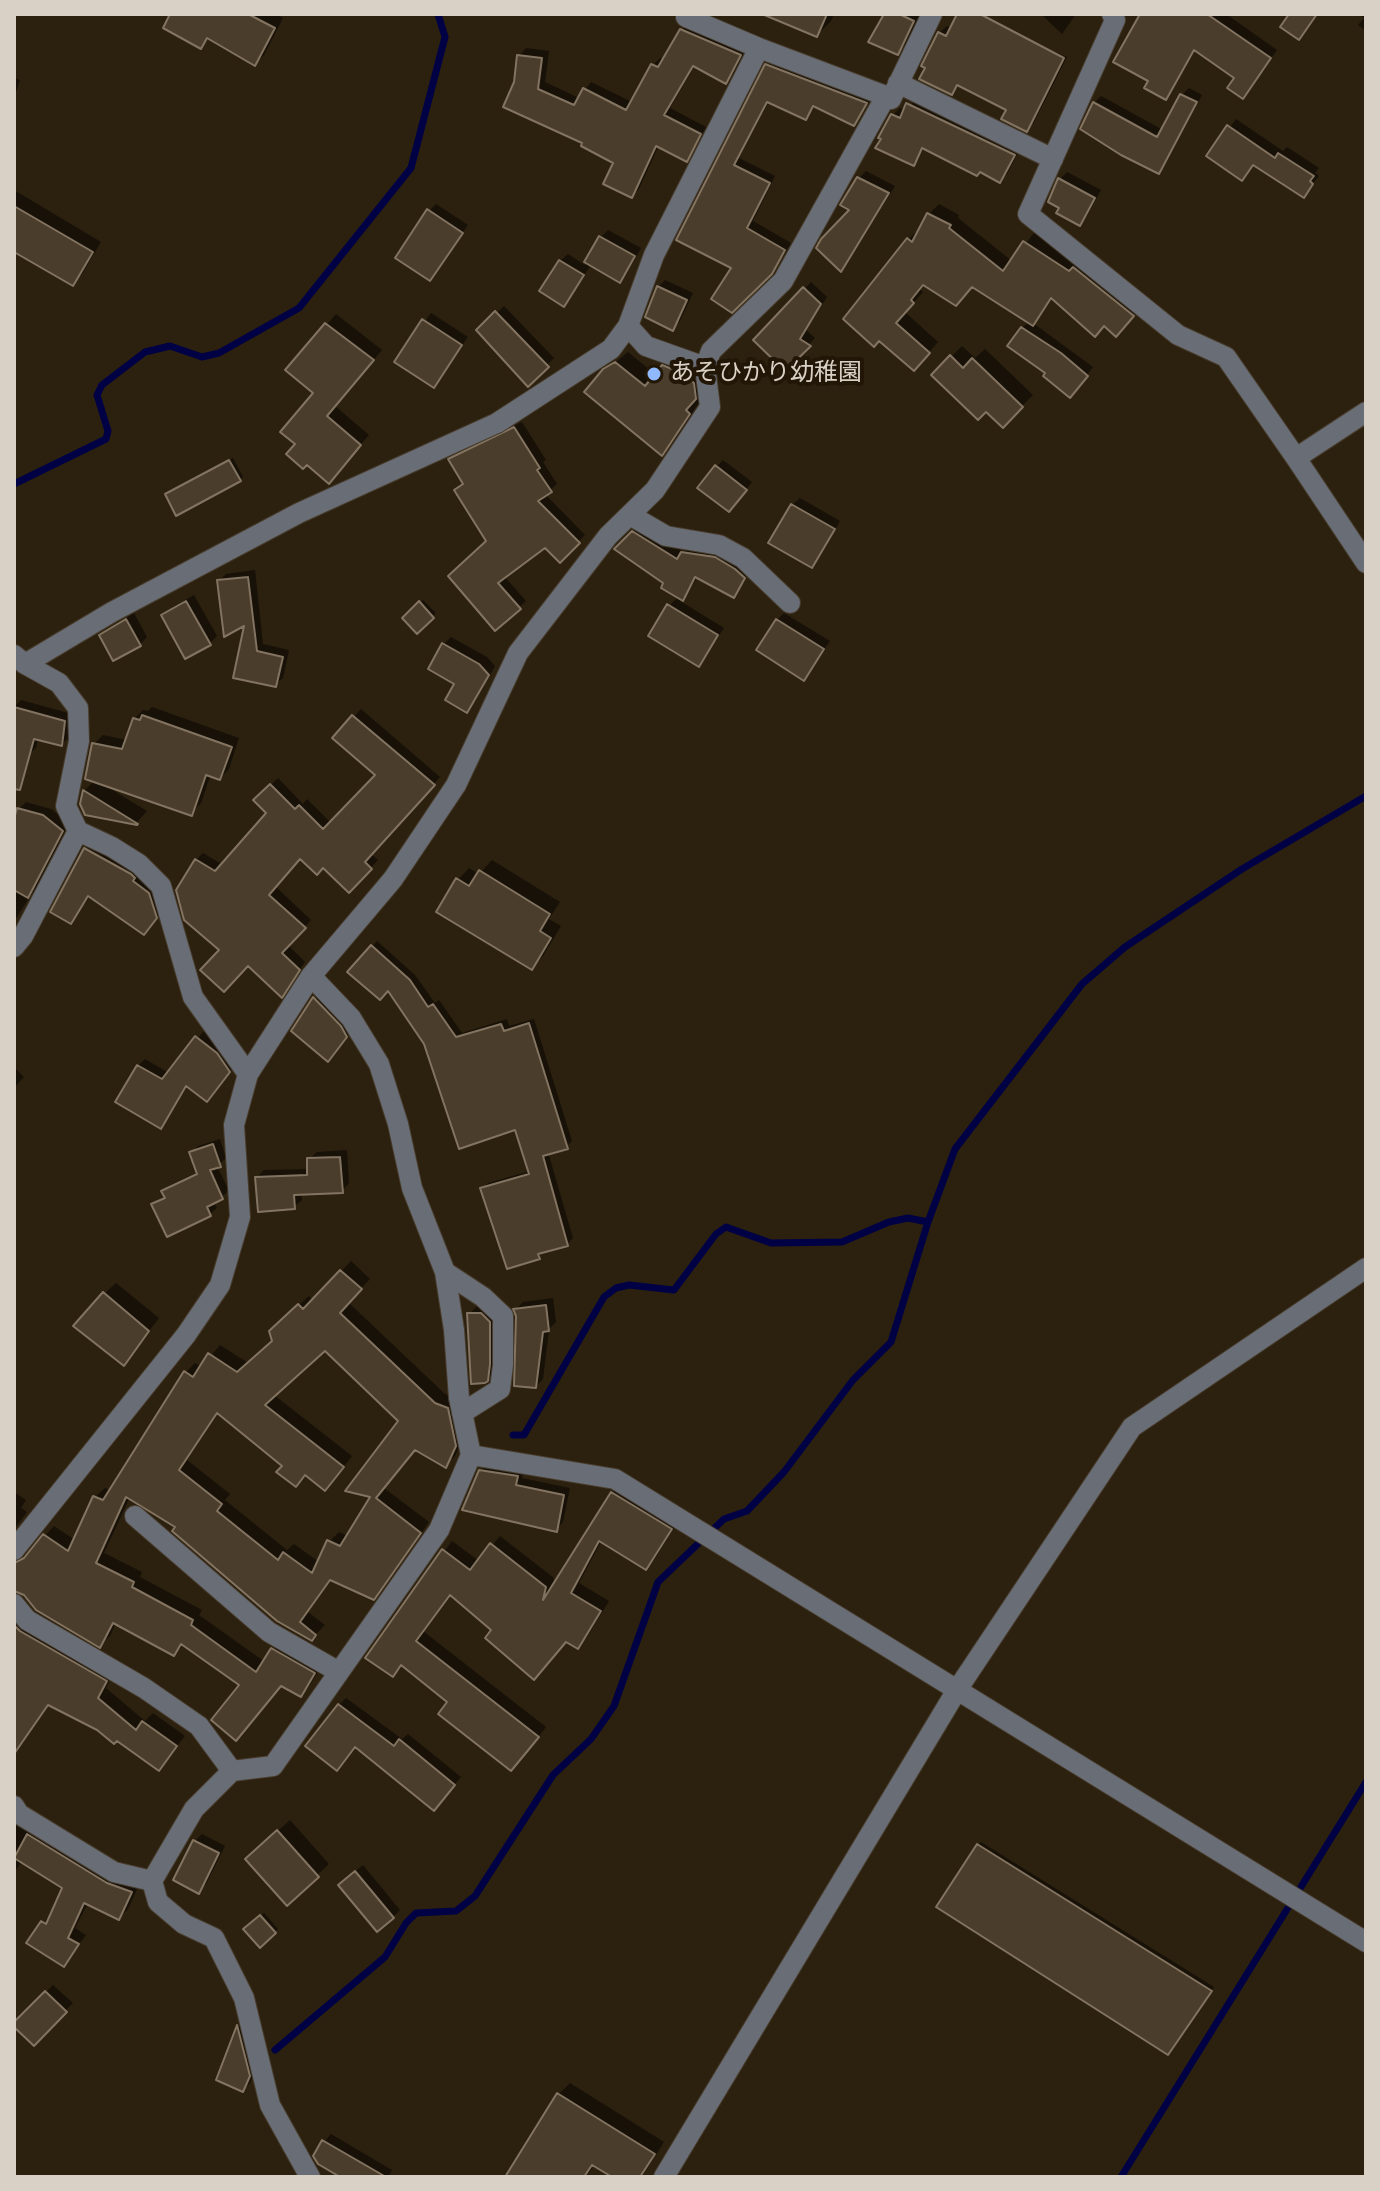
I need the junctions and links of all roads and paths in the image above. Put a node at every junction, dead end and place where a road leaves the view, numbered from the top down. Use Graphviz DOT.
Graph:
graph roads {
  1 [pos="687,14"];
  2 [pos="932,14"];
  3 [pos="1112,14"];
  4 [pos="759,48"];
  5 [pos="892,90"];
  6 [pos="1053,159"];
  7 [pos="628,326"];
  8 [pos="705,367"];
  9 [pos="1366,412"];
  10 [pos="1296,458"];
  11 [pos="630,515"];
  12 [pos="1366,563"];
  13 [pos="790,603"];
  14 [pos="19,660"];
  15 [pos="78,831"];
  16 [pos="14,947"];
  17 [pos="311,976"];
  18 [pos="248,1074"];
  19 [pos="1366,1268"];
  20 [pos="445,1272"];
  21 [pos="462,1413"];
  22 [pos="471,1455"];
  23 [pos="135,1516"];
  24 [pos="14,1550"];
  25 [pos="14,1604"];
  26 [pos="339,1672"];
  27 [pos="957,1690"];
  28 [pos="232,1771"];
  29 [pos="14,1806"];
  30 [pos="152,1881"];
  31 [pos="1366,1942"];
  32 [pos="310,2177"];
  33 [pos="664,2177"];
  1 -- 4 [label="street"];
  2 -- 5 [label="street"];
  3 -- 6 [label="street"];
  4 -- 5 [label="street"];
  4 -- 7 [label="street"];
  5 -- 6 [label="street"];
  5 -- 8 [label="street"];
  6 -- 10 [label="street"];
  7 -- 8 [label="street"];
  7 -- 14 [label="street"];
  8 -- 11 [label="street"];
  9 -- 10 [label="street"];
  10 -- 12 [label="street"];
  11 -- 13 [label="street"];
  11 -- 17 [label="street"];
  14 -- 15 [label="street"];
  15 -- 16 [label="street"];
  15 -- 18 [label="street"];
  17 -- 18 [label="street"];
  17 -- 20 [label="street"];
  18 -- 24 [label="street"];
  19 -- 27 [label="street"];
  20 -- 21 [label="street"];
  20 -- 21 [label="street"];
  21 -- 22 [label="street"];
  22 -- 26 [label="street"];
  22 -- 27 [label="street"];
  23 -- 26 [label="street"];
  25 -- 28 [label="street"];
  26 -- 28 [label="street"];
  27 -- 31 [label="street"];
  27 -- 33 [label="street"];
  28 -- 30 [label="street"];
  29 -- 30 [label="street"];
  30 -- 32 [label="street"];
}
